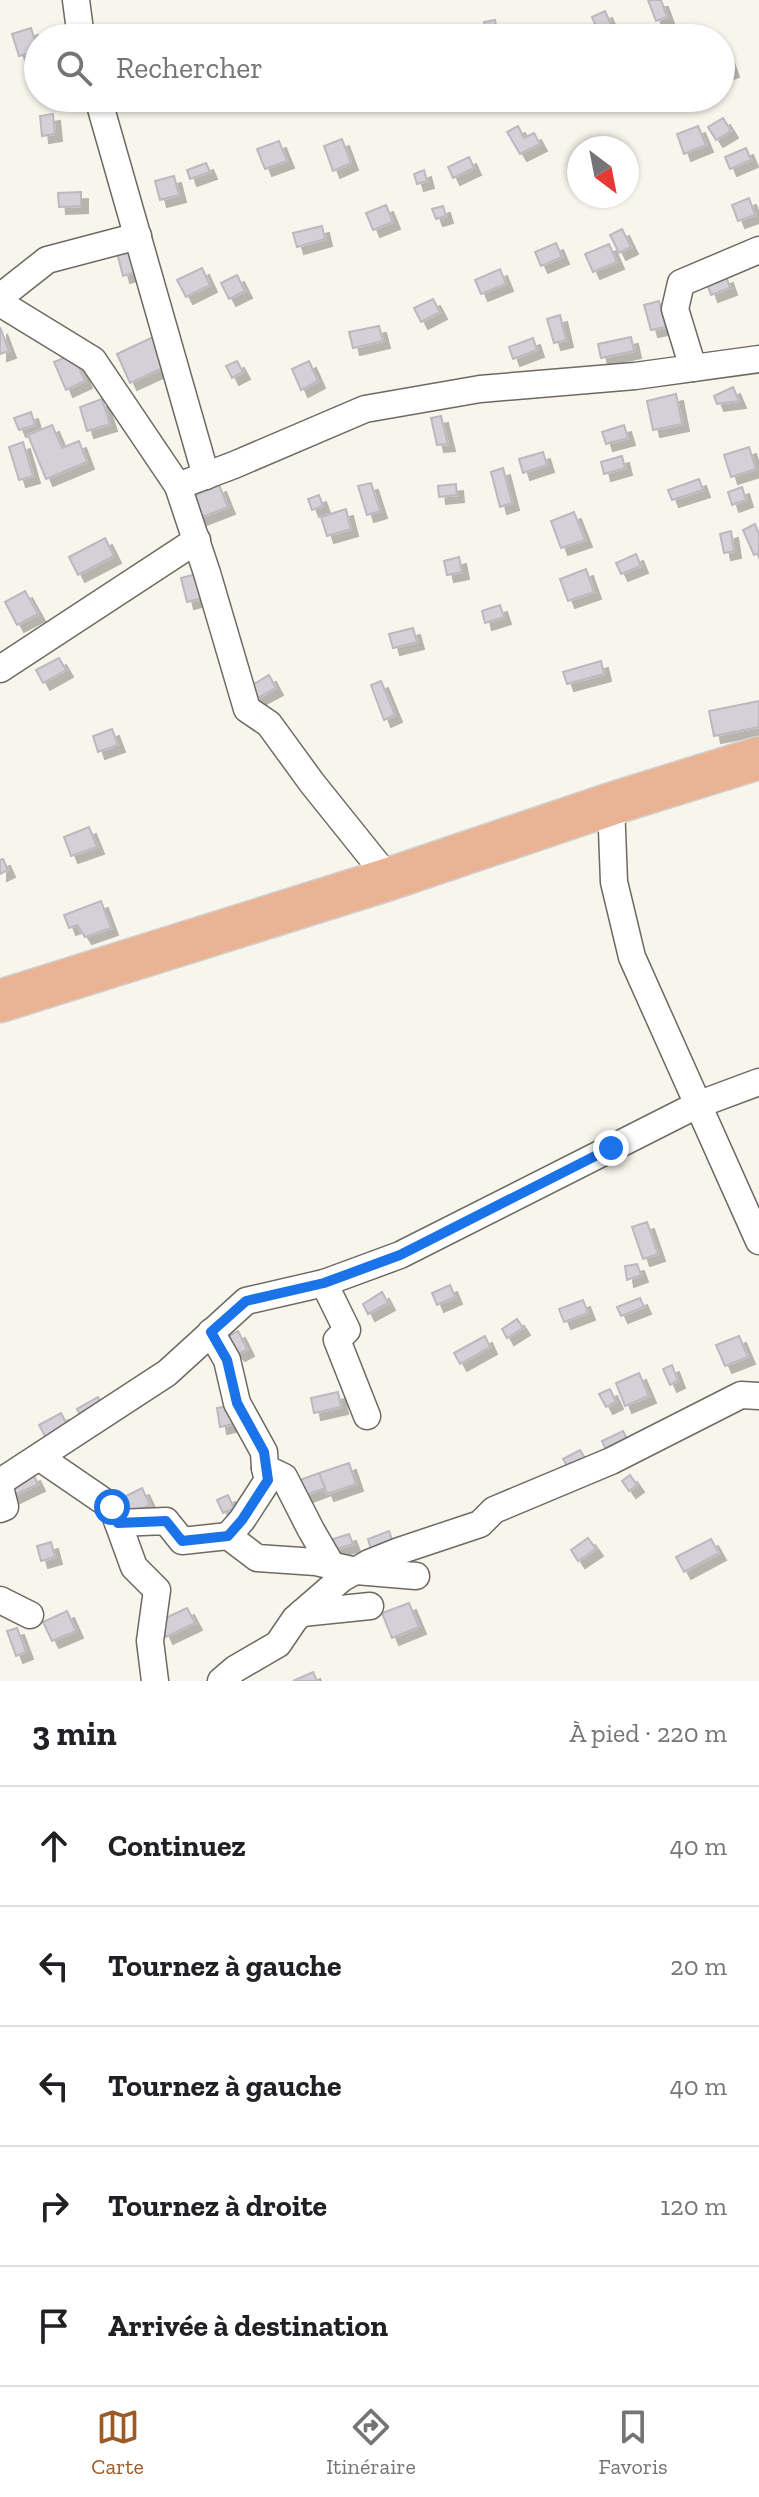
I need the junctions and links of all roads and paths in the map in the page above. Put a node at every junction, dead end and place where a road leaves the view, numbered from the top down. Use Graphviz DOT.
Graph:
graph roads {
  1 [pos="76,0"];
  2 [pos="79,24"];
  3 [pos="102,112"];
  4 [pos="138,236"];
  5 [pos="759,250"];
  6 [pos="0,297"];
  7 [pos="0,303"];
  8 [pos="759,359"];
  9 [pos="693,368"];
  10 [pos="206,476"];
  11 [pos="178,486"];
  12 [pos="197,540"];
  13 [pos="0,669"];
  14 [pos="759,758"];
  15 [pos="611,804"];
  16 [pos="389,879"];
  17 [pos="0,1001"];
  18 [pos="759,1082"];
  19 [pos="697,1105"];
  20 [pos="759,1241"];
  21 [pos="324,1283"];
  22 [pos="211,1332"];
  23 [pos="759,1396"];
  24 [pos="367,1416"];
  25 [pos="39,1457"];
  26 [pos="265,1468"];
  27 [pos="0,1485"];
  28 [pos="0,1509"];
  29 [pos="118,1523"];
  30 [pos="228,1536"];
  31 [pos="344,1568"];
  32 [pos="416,1576"];
  33 [pos="0,1600"];
  34 [pos="370,1606"];
  35 [pos="302,1613"];
  36 [pos="30,1615"];
  37 [pos="155,1681"];
  38 [pos="221,1681"];
  1 -- 2 [label="street"];
  3 -- 4 [label="street"];
  4 -- 6 [label="street"];
  4 -- 10 [label="street"];
  5 -- 9 [label="street"];
  7 -- 11 [label="street"];
  8 -- 9 [label="street"];
  9 -- 10 [label="street"];
  10 -- 11 [label="street"];
  11 -- 12 [label="street"];
  12 -- 13 [label="street"];
  12 -- 16 [label="street"];
  14 -- 15 [label="highway"];
  15 -- 16 [label="highway"];
  15 -- 19 [label="street"];
  16 -- 17 [label="highway"];
  18 -- 19 [label="street"];
  19 -- 20 [label="street"];
  19 -- 21 [label="street"];
  21 -- 22 [label="street"];
  21 -- 24 [label="street"];
  22 -- 25 [label="street"];
  22 -- 26 [label="street"];
  23 -- 31 [label="street"];
  25 -- 27 [label="street"];
  25 -- 29 [label="street"];
  26 -- 30 [label="street"];
  26 -- 31 [label="street"];
  27 -- 28 [label="street"];
  29 -- 30 [label="street"];
  29 -- 37 [label="street"];
  30 -- 31 [label="street"];
  31 -- 32 [label="street"];
  31 -- 35 [label="street"];
  33 -- 36 [label="street"];
  34 -- 35 [label="street"];
  35 -- 38 [label="street"];
}
